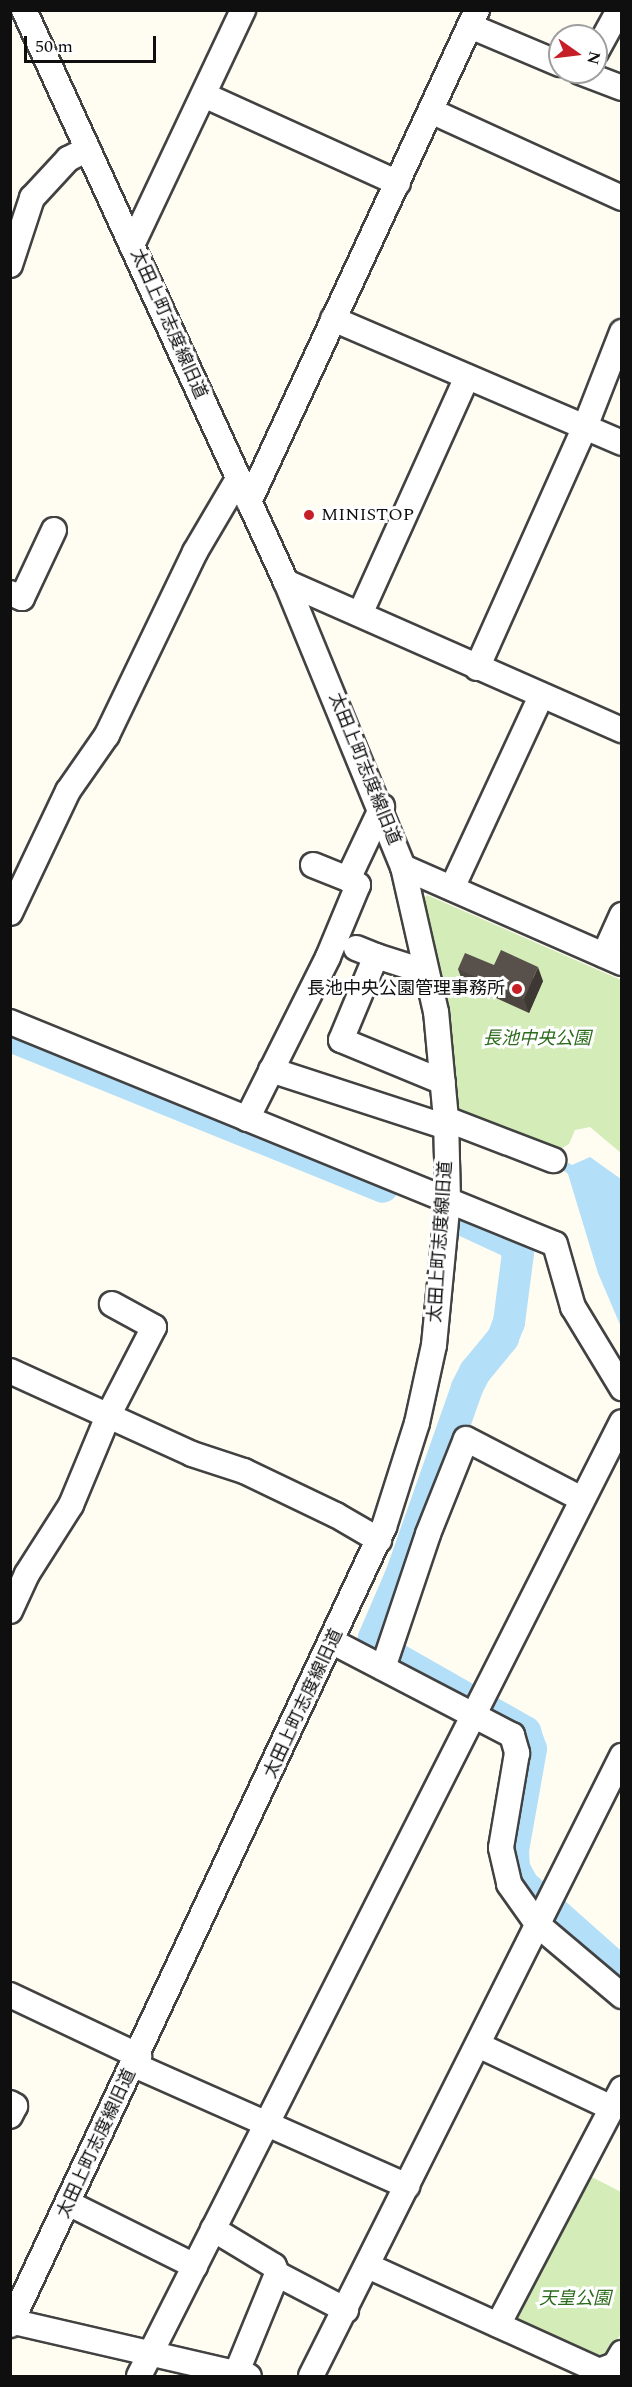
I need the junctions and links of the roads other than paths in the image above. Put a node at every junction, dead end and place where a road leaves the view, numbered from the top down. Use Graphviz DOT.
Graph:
graph roads {
  1 [pos="24,10"];
  2 [pos="243,10"];
  3 [pos="619,10"];
  4 [pos="474,18"];
  5 [pos="608,30"];
  6 [pos="548,58"];
  7 [pos="204,95"];
  8 [pos="431,111"];
  9 [pos="88,149"];
  10 [pos="398,183"];
  11 [pos="621,198"];
  12 [pos="132,245"];
  13 [pos="10,265"];
  14 [pos="333,319"];
  15 [pos="621,332"];
  16 [pos="467,377"];
  17 [pos="585,427"];
  18 [pos="621,443"];
  19 [pos="238,479"];
  20 [pos="249,502"];
  21 [pos="54,530"];
  22 [pos="286,582"];
  23 [pos="10,593"];
  24 [pos="360,614"];
  25 [pos="477,668"];
  26 [pos="541,696"];
  27 [pos="621,730"];
  28 [pos="382,807"];
  29 [pos="313,865"];
  30 [pos="404,867"];
  31 [pos="348,879"];
  32 [pos="452,888"];
  33 [pos="10,913"];
  34 [pos="621,915"];
  35 [pos="613,959"];
  36 [pos="426,972"];
  37 [pos="10,1022"];
  38 [pos="271,1070"];
  39 [pos="443,1082"];
  40 [pos="247,1119"];
  41 [pos="446,1123"];
  42 [pos="553,1160"];
  43 [pos="448,1200"];
  44 [pos="112,1304"];
  45 [pos="10,1371"];
  46 [pos="621,1388"];
  47 [pos="108,1416"];
  48 [pos="621,1422"];
  49 [pos="580,1498"];
  50 [pos="379,1540"];
  51 [pos="10,1611"];
  52 [pos="333,1642"];
  53 [pos="386,1659"];
  54 [pos="476,1706"];
  55 [pos="621,1756"];
  56 [pos="544,1913"];
  57 [pos="11,1996"];
  58 [pos="621,1996"];
  59 [pos="477,2045"];
  60 [pos="136,2061"];
  61 [pos="617,2099"];
  62 [pos="10,2103"];
  63 [pos="10,2116"];
  64 [pos="267,2124"];
  65 [pos="407,2186"];
  66 [pos="68,2204"];
  67 [pos="213,2229"];
  68 [pos="195,2266"];
  69 [pos="368,2266"];
  70 [pos="277,2274"];
  71 [pos="346,2310"];
  72 [pos="11,2323"];
  73 [pos="498,2325"];
  74 [pos="621,2353"];
  75 [pos="150,2355"];
  76 [pos="243,2375"];
  77 [pos="139,2376"];
  78 [pos="311,2376"];
  1 -- 9 [label="street, 太田上町志度線旧道"];
  2 -- 7 [label="street"];
  3 -- 5 [label="street"];
  4 -- 6 [label="street"];
  4 -- 8 [label="street"];
  7 -- 10 [label="street"];
  7 -- 12 [label="street"];
  8 -- 10 [label="street"];
  8 -- 11 [label="street"];
  9 -- 12 [label="street, 太田上町志度線旧道"];
  9 -- 13 [label="street"];
  10 -- 14 [label="street"];
  12 -- 19 [label="street, 太田上町志度線旧道"];
  14 -- 16 [label="street"];
  14 -- 20 [label="street"];
  15 -- 17 [label="street"];
  16 -- 17 [label="street"];
  16 -- 24 [label="street"];
  17 -- 18 [label="street"];
  17 -- 25 [label="street"];
  19 -- 20 [label="street, 太田上町志度線旧道"];
  19 -- 33 [label="street"];
  20 -- 22 [label="street, 太田上町志度線旧道"];
  21 -- 23 [label="street"];
  22 -- 24 [label="street"];
  22 -- 28 [label="street, 太田上町志度線旧道"];
  24 -- 25 [label="street"];
  25 -- 26 [label="street"];
  26 -- 27 [label="street"];
  26 -- 32 [label="street"];
  28 -- 30 [label="street, 太田上町志度線旧道"];
  28 -- 31 [label="street"];
  29 -- 31 [label="street"];
  30 -- 32 [label="street"];
  30 -- 36 [label="street, 太田上町志度線旧道"];
  31 -- 38 [label="street"];
  32 -- 35 [label="street"];
  34 -- 35 [label="street"];
  36 -- 39 [label="street, 太田上町志度線旧道"];
  36 -- 39 [label="street"];
  37 -- 40 [label="street"];
  38 -- 40 [label="street"];
  38 -- 41 [label="street"];
  39 -- 41 [label="street, 太田上町志度線旧道"];
  40 -- 43 [label="street"];
  41 -- 42 [label="street"];
  41 -- 43 [label="street, 太田上町志度線旧道"];
  43 -- 46 [label="street"];
  43 -- 50 [label="street, 太田上町志度線旧道"];
  44 -- 47 [label="street"];
  45 -- 47 [label="street"];
  47 -- 50 [label="street"];
  47 -- 51 [label="street"];
  48 -- 49 [label="street"];
  49 -- 53 [label="street"];
  49 -- 54 [label="street"];
  50 -- 52 [label="street, 太田上町志度線旧道"];
  52 -- 53 [label="street"];
  52 -- 60 [label="street, 太田上町志度線旧道"];
  53 -- 54 [label="street"];
  54 -- 56 [label="street"];
  54 -- 64 [label="street"];
  55 -- 56 [label="street"];
  56 -- 58 [label="street"];
  56 -- 59 [label="street"];
  57 -- 60 [label="street"];
  59 -- 61 [label="street"];
  59 -- 65 [label="street"];
  60 -- 64 [label="street"];
  60 -- 66 [label="street, 太田上町志度線旧道"];
  61 -- 73 [label="street"];
  62 -- 63 [label="street"];
  64 -- 65 [label="street"];
  64 -- 67 [label="street"];
  65 -- 69 [label="street"];
  66 -- 68 [label="street"];
  66 -- 72 [label="street, 太田上町志度線旧道"];
  67 -- 68 [label="street"];
  67 -- 70 [label="street"];
  68 -- 75 [label="street"];
  69 -- 71 [label="street"];
  69 -- 73 [label="street"];
  70 -- 71 [label="street"];
  70 -- 76 [label="street"];
  71 -- 78 [label="street"];
  72 -- 75 [label="street"];
  73 -- 74 [label="street"];
  75 -- 76 [label="street"];
  75 -- 77 [label="street"];
}
